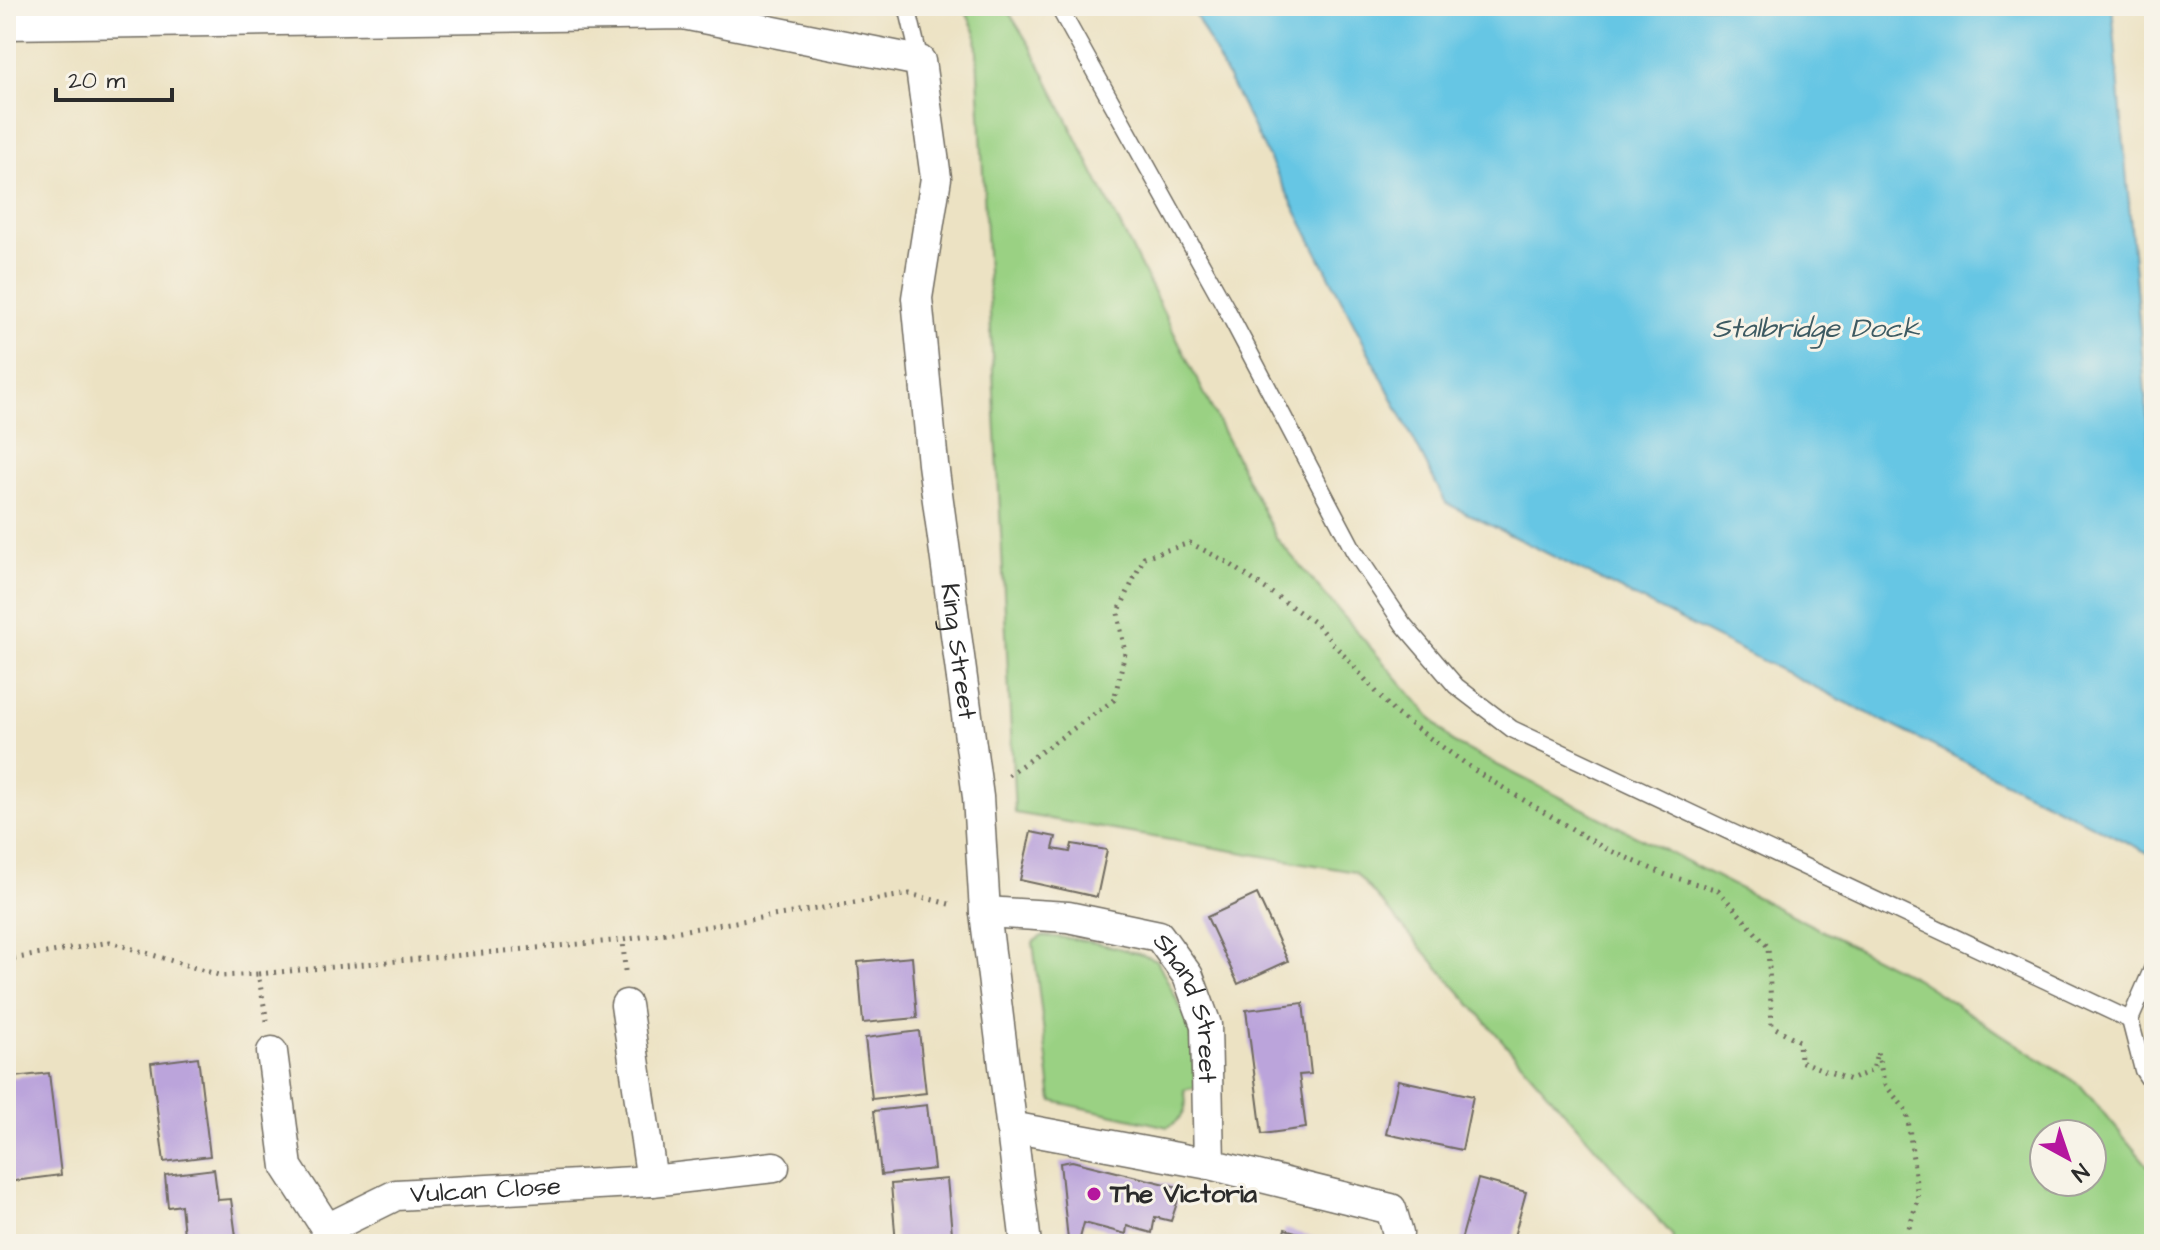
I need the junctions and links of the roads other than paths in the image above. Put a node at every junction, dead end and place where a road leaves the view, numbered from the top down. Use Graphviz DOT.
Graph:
graph roads {
  1 [pos="907,6"];
  2 [pos="1058,6"];
  3 [pos="683,10"];
  4 [pos="6,24"];
  5 [pos="920,61"];
  6 [pos="985,912"];
  7 [pos="2154,965"];
  8 [pos="626,1005"];
  9 [pos="2130,1020"];
  10 [pos="272,1052"];
  11 [pos="2154,1087"];
  12 [pos="1011,1127"];
  13 [pos="1209,1164"];
  14 [pos="774,1167"];
  15 [pos="652,1181"];
  16 [pos="325,1236"];
  17 [pos="1026,1244"];
  18 [pos="1395,1244"];
  1 -- 5 [label="lane"];
  2 -- 9 [label="lane"];
  3 -- 4 [label="street"];
  3 -- 5 [label="street"];
  5 -- 6 [label="street, King Street"];
  6 -- 12 [label="street, King Street"];
  6 -- 13 [label="street, Shand Street"];
  7 -- 9 [label="lane"];
  8 -- 15 [label="street"];
  9 -- 11 [label="lane"];
  10 -- 16 [label="street, Vulcan Close"];
  12 -- 13 [label="street"];
  12 -- 17 [label="street, King Street"];
  13 -- 18 [label="street"];
  14 -- 15 [label="street, Vulcan Close"];
  15 -- 16 [label="street, Vulcan Close"];
}
